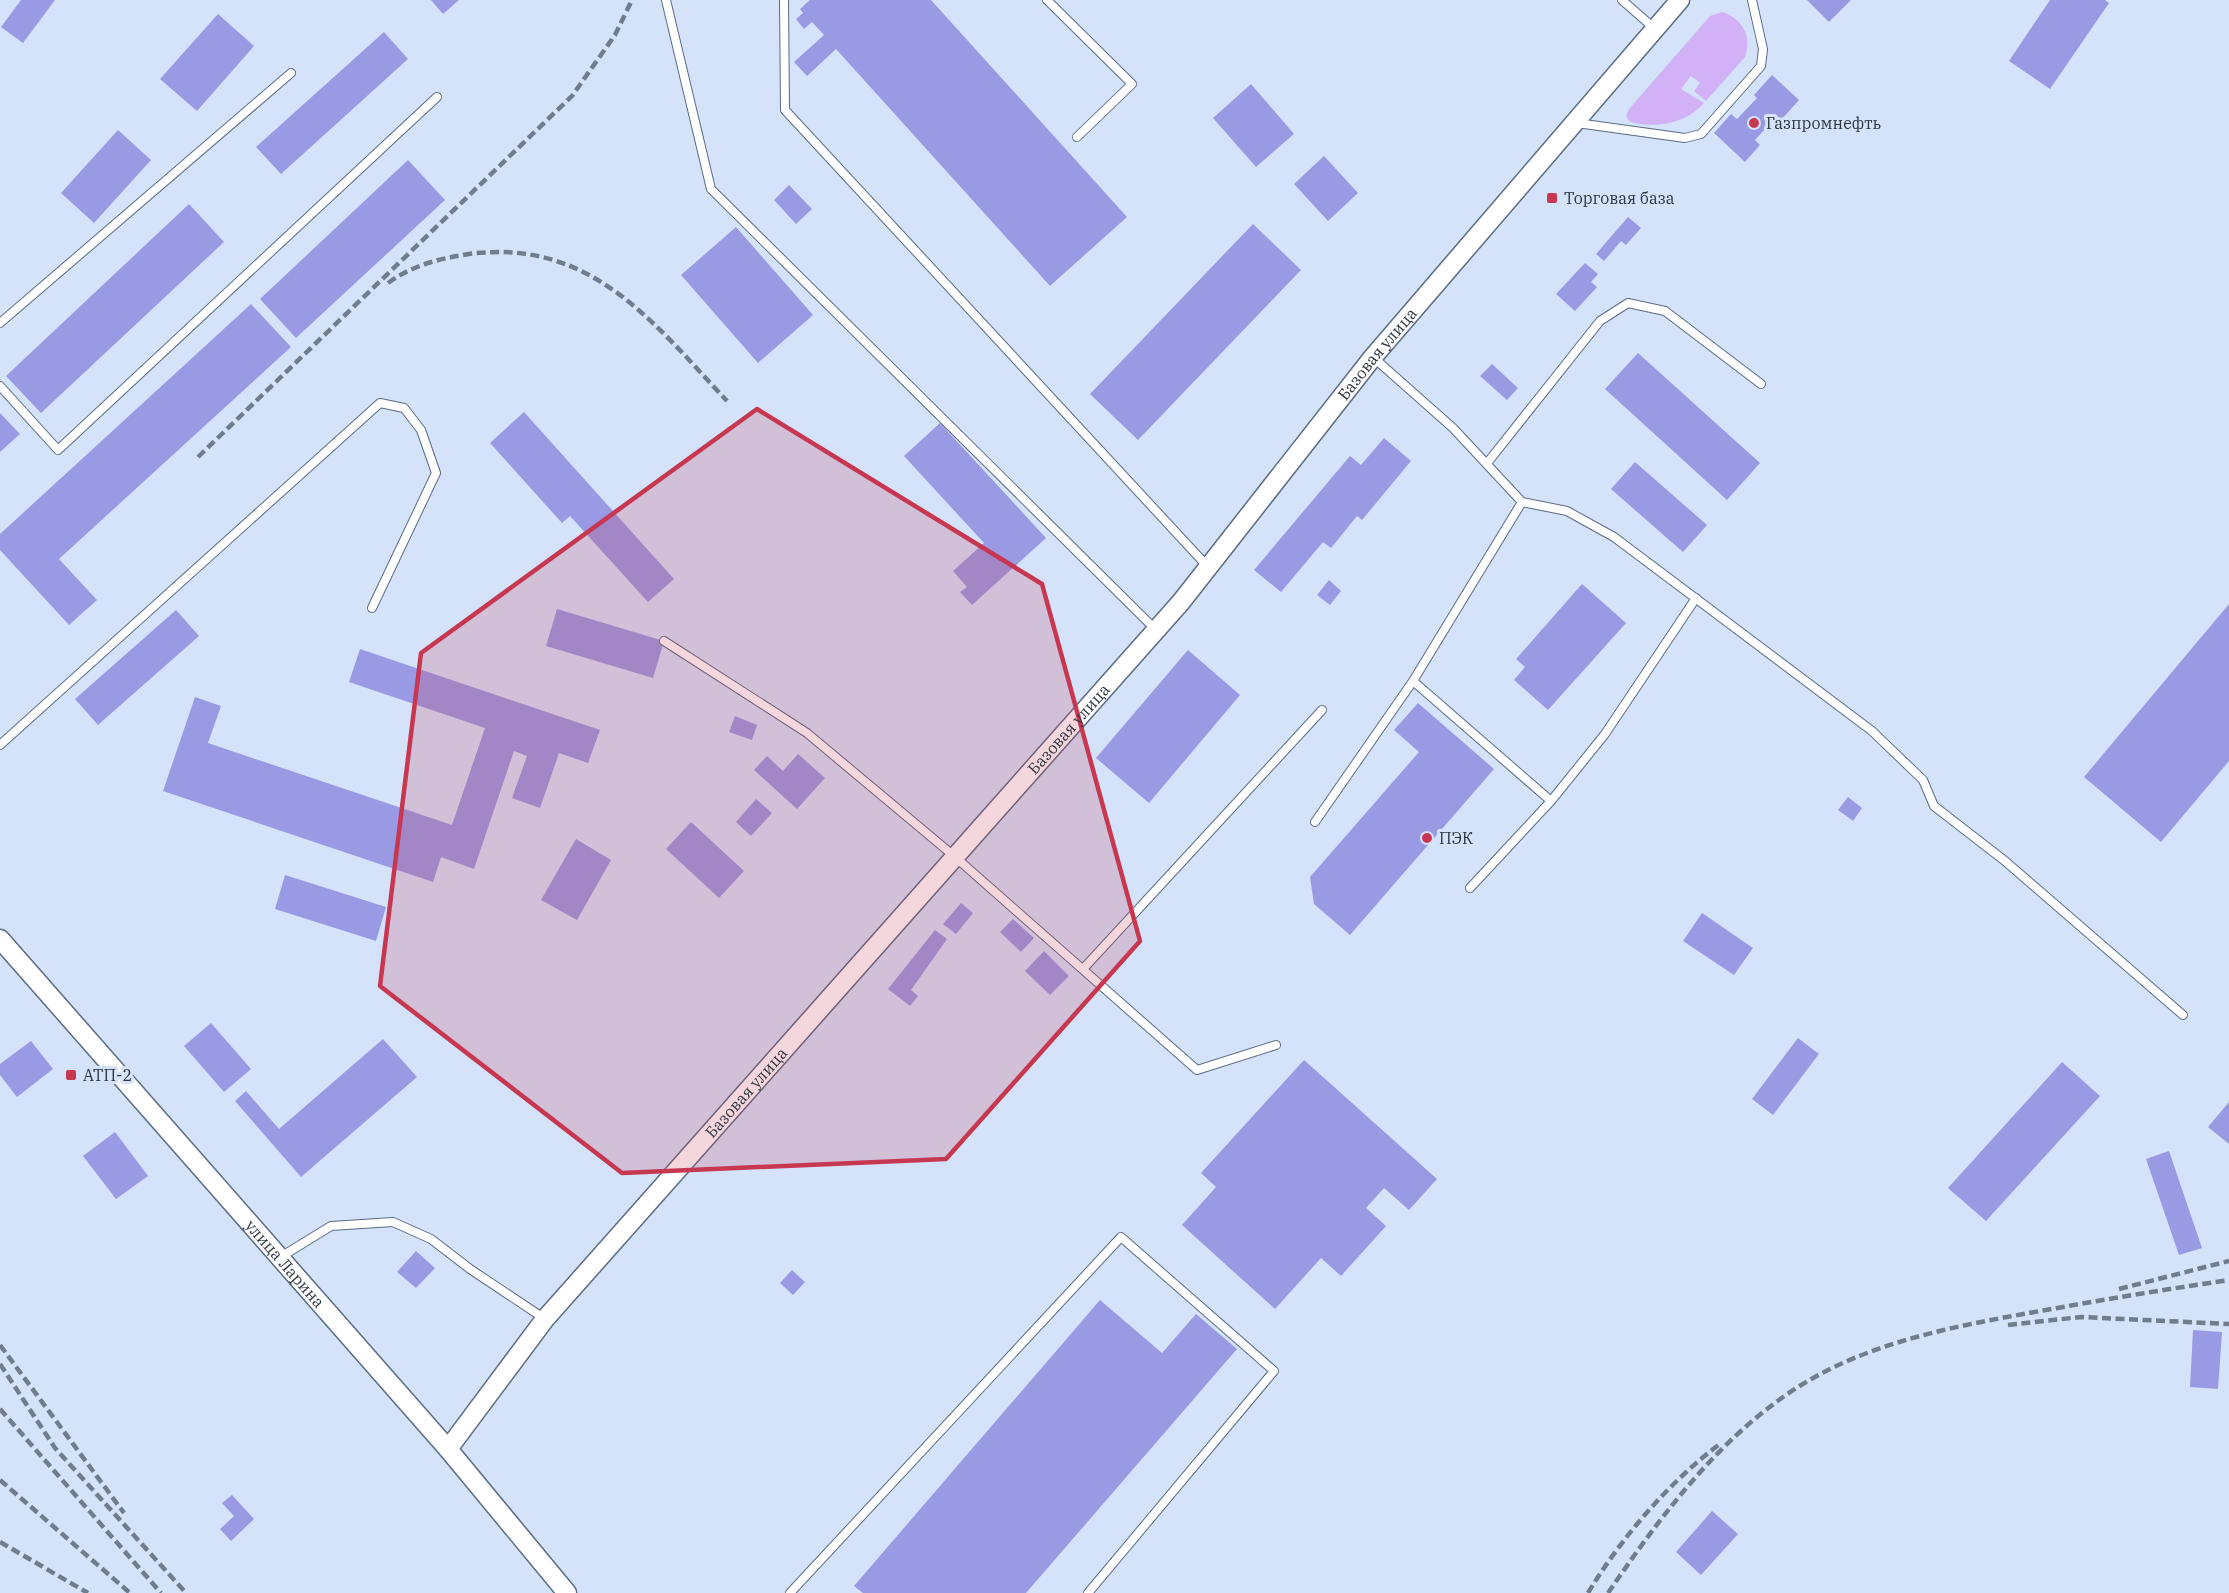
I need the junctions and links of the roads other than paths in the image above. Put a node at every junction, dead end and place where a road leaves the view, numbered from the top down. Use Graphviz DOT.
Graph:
graph roads {
  1 [pos="666,0"];
  2 [pos="784,0"];
  3 [pos="1047,0"];
  4 [pos="1622,0"];
  5 [pos="1680,0"];
  6 [pos="1752,0"];
  7 [pos="1655,29"];
  8 [pos="291,73"];
  9 [pos="437,97"];
  10 [pos="1573,122"];
  11 [pos="1077,137"];
  12 [pos="0,324"];
  13 [pos="1373,357"];
  14 [pos="1761,384"];
  15 [pos="0,386"];
  16 [pos="1488,462"];
  17 [pos="1522,502"];
  18 [pos="1209,568"];
  19 [pos="1696,598"];
  20 [pos="372,608"];
  21 [pos="1156,630"];
  22 [pos="664,641"];
  23 [pos="1413,681"];
  24 [pos="1322,710"];
  25 [pos="0,745"];
  26 [pos="1551,801"];
  27 [pos="1316,822"];
  28 [pos="954,856"];
  29 [pos="1470,888"];
  30 [pos="0,939"];
  31 [pos="1083,969"];
  32 [pos="2183,1015"];
  33 [pos="1276,1045"];
  34 [pos="278,1258"];
  35 [pos="545,1319"];
  36 [pos="447,1449"];
  37 [pos="567,1593"];
  38 [pos="790,1593"];
  39 [pos="1088,1593"];
  1 -- 21 [label="lane"];
  2 -- 18 [label="lane"];
  3 -- 11 [label="lane"];
  4 -- 7 [label="lane"];
  5 -- 7 [label="street, Базовая улица"];
  6 -- 10 [label="lane"];
  7 -- 10 [label="street, Базовая улица"];
  8 -- 12 [label="lane"];
  9 -- 15 [label="lane"];
  10 -- 13 [label="street, Базовая улица"];
  13 -- 16 [label="lane"];
  13 -- 18 [label="street, Базовая улица"];
  14 -- 16 [label="lane"];
  16 -- 17 [label="lane"];
  17 -- 19 [label="lane"];
  17 -- 23 [label="lane"];
  18 -- 21 [label="street, Базовая улица"];
  19 -- 26 [label="lane"];
  19 -- 32 [label="lane"];
  20 -- 25 [label="lane"];
  21 -- 28 [label="street, Базовая улица"];
  22 -- 28 [label="lane"];
  23 -- 26 [label="lane"];
  23 -- 27 [label="lane"];
  24 -- 31 [label="lane"];
  26 -- 29 [label="lane"];
  28 -- 31 [label="lane"];
  28 -- 35 [label="street, Базовая улица"];
  30 -- 34 [label="street, улица Ларина"];
  31 -- 33 [label="lane"];
  34 -- 35 [label="lane"];
  34 -- 36 [label="street, улица Ларина"];
  35 -- 36 [label="street, Базовая улица"];
  36 -- 37 [label="street, улица Ларина"];
  38 -- 39 [label="lane"];
}
